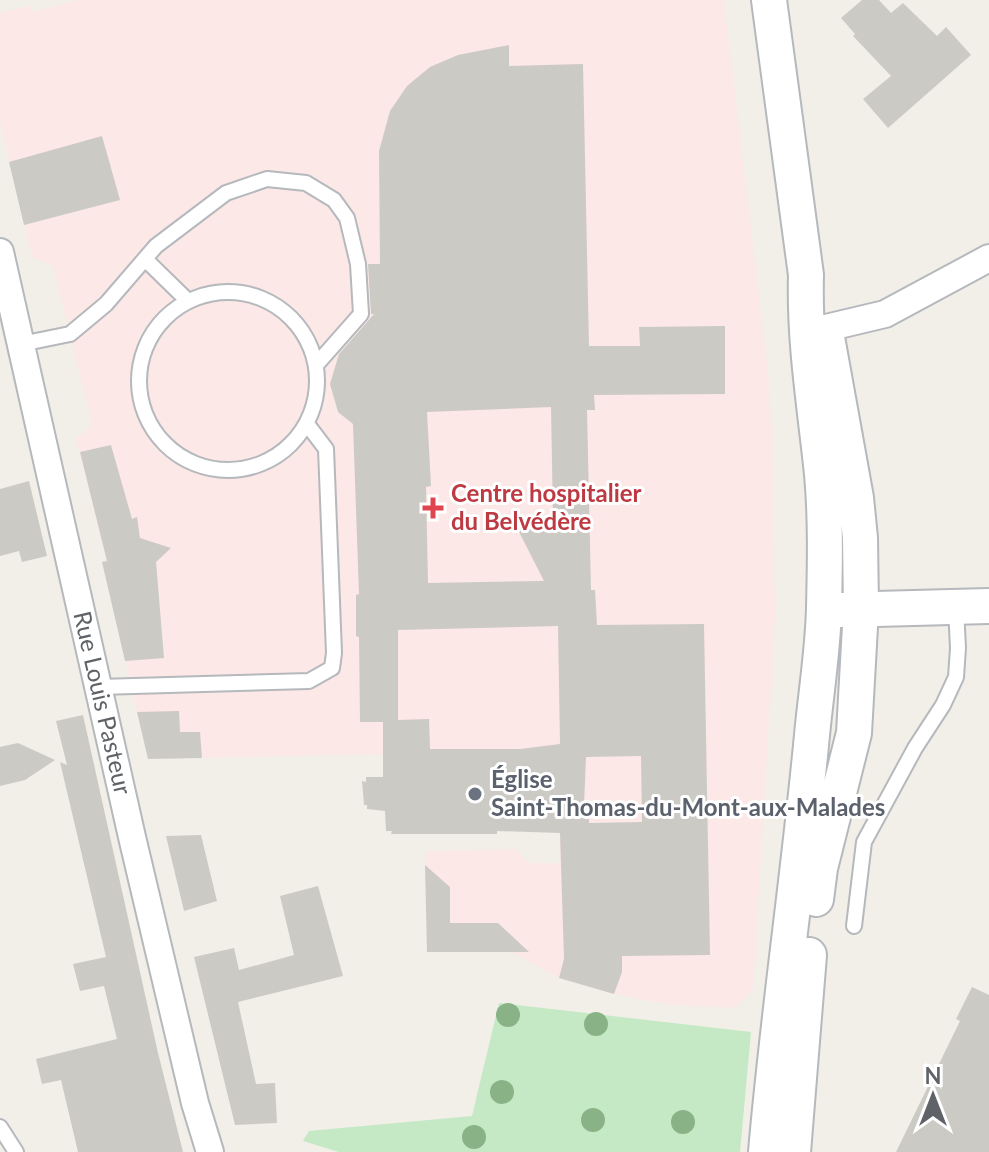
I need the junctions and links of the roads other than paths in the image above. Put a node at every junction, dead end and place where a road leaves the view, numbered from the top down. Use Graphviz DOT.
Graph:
graph roads {
  1 [pos="769,0"];
  2 [pos="0,252"];
  3 [pos="989,258"];
  4 [pos="145,259"];
  5 [pos="806,275"];
  6 [pos="188,301"];
  7 [pos="826,328"];
  8 [pos="21,344"];
  9 [pos="316,365"];
  10 [pos="307,424"];
  11 [pos="973,607"];
  12 [pos="861,609"];
  13 [pos="824,610"];
  14 [pos="99,687"];
  15 [pos="854,926"];
  16 [pos="0,1127"];
  17 [pos="16,1152"];
  18 [pos="210,1152"];
  19 [pos="766,1152"];
  20 [pos="793,1152"];
  1 -- 5 [label="street"];
  2 -- 8 [label="street, Rue Louis Pasteur"];
  3 -- 7 [label="street"];
  4 -- 6 [label="lane"];
  4 -- 8 [label="lane"];
  4 -- 9 [label="lane"];
  5 -- 7 [label="street"];
  5 -- 13 [label="street"];
  6 -- 9 [label="lane"];
  6 -- 10 [label="lane"];
  7 -- 12 [label="street"];
  8 -- 14 [label="street, Rue Louis Pasteur"];
  9 -- 10 [label="lane"];
  10 -- 14 [label="lane"];
  11 -- 12 [label="street"];
  11 -- 15 [label="lane"];
  12 -- 13 [label="street"];
  12 -- 20 [label="street"];
  13 -- 19 [label="street"];
  14 -- 18 [label="street, Rue Louis Pasteur"];
  16 -- 17 [label="lane"];
}
